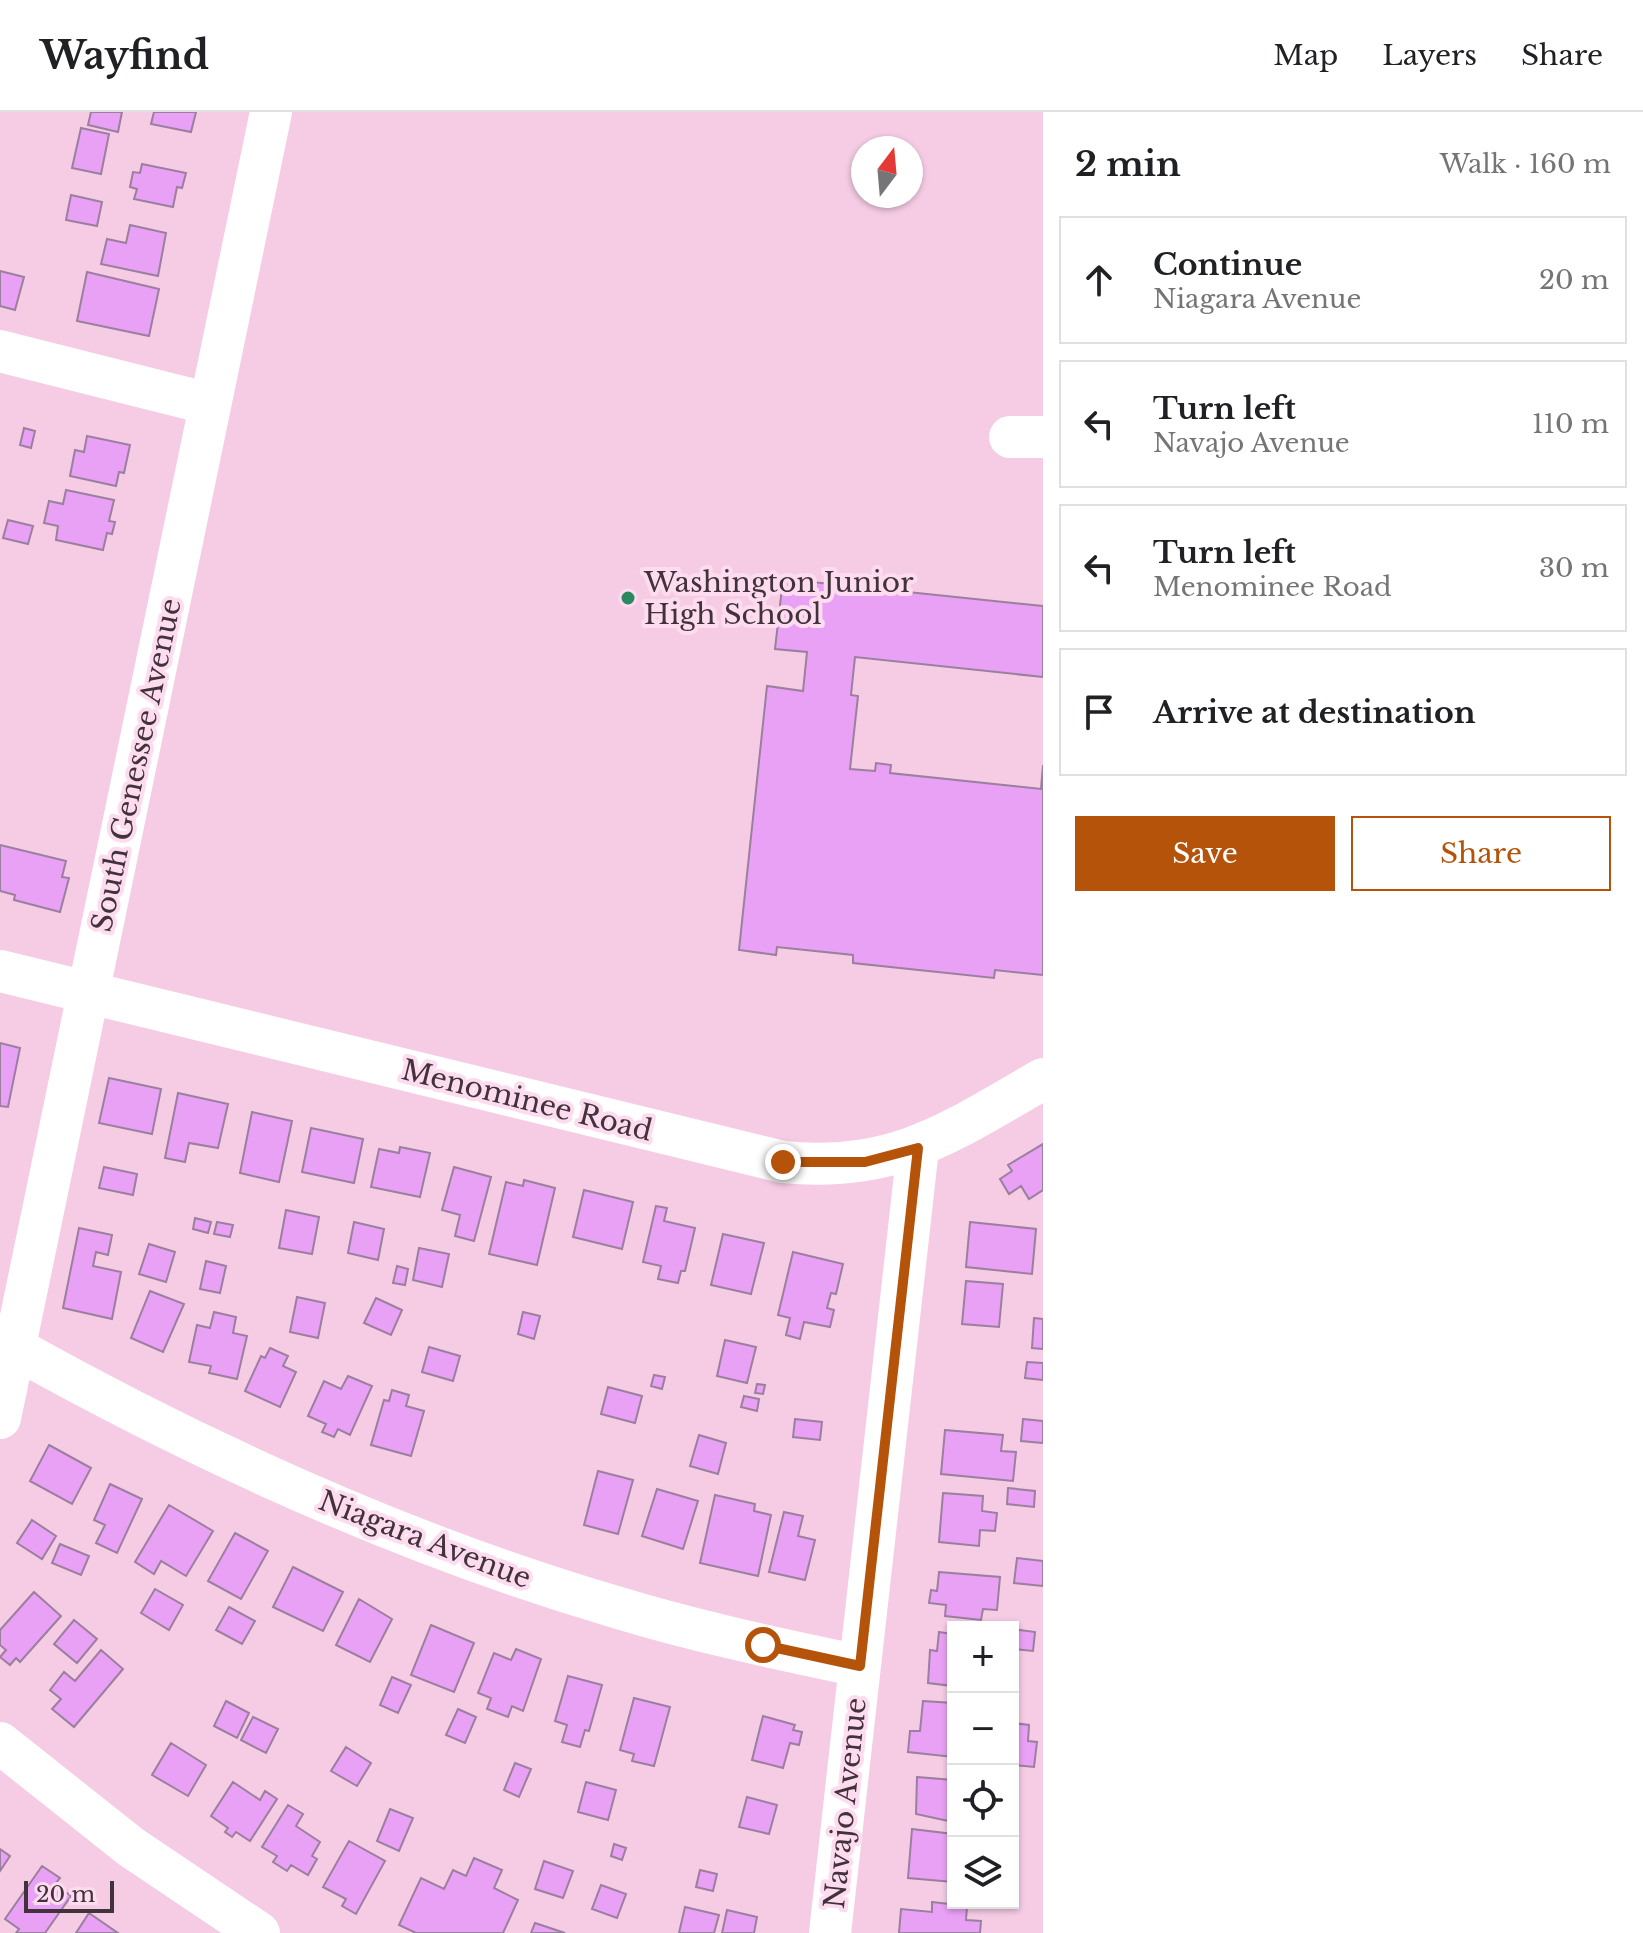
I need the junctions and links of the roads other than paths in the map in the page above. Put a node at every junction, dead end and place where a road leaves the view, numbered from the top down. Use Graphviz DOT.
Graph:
graph roads {
  1 [pos="271,112"];
  2 [pos="0,351"];
  3 [pos="210,404"];
  4 [pos="0,971"];
  5 [pos="88,993"];
  6 [pos="1043,1079"];
  7 [pos="918,1148"];
  8 [pos="15,1348"];
  9 [pos="0,1418"];
  10 [pos="860,1666"];
  11 [pos="0,1743"];
  12 [pos="259,1933"];
  13 [pos="830,1933"];
  1 -- 3 [label="street, South Genessee Avenue"];
  2 -- 3 [label="street"];
  3 -- 5 [label="street, South Genessee Avenue"];
  4 -- 5 [label="street, Menominee Road"];
  5 -- 7 [label="street, Menominee Road"];
  5 -- 8 [label="street, South Genessee Avenue"];
  6 -- 7 [label="street, Menominee Road"];
  7 -- 10 [label="street, Navajo Avenue"];
  8 -- 9 [label="street, South Genessee Avenue"];
  8 -- 10 [label="street, Niagara Avenue"];
  10 -- 13 [label="street, Navajo Avenue"];
  11 -- 12 [label="street"];
}
